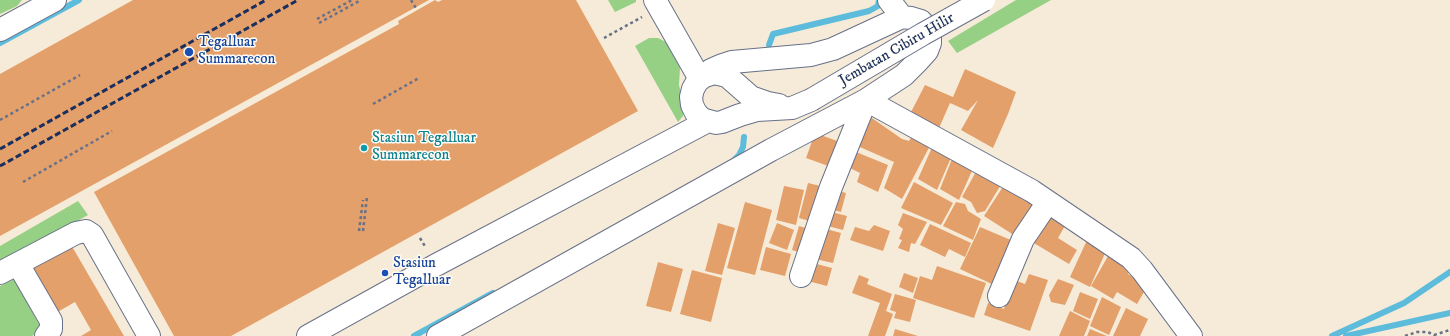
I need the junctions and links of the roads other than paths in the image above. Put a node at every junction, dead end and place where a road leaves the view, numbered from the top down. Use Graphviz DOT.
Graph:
graph roads {
  1 [pos="54,0"];
  2 [pos="984,0"];
  3 [pos="657,3"];
  4 [pos="895,8"];
  5 [pos="0,30"];
  6 [pos="747,62"];
  7 [pos="702,77"];
  8 [pos="736,84"];
  9 [pos="866,100"];
  10 [pos="802,104"];
  11 [pos="718,120"];
  12 [pos="1048,202"];
  13 [pos="9,268"];
  14 [pos="801,276"];
  15 [pos="999,296"];
  16 [pos="46,336"];
  17 [pos="149,336"];
  18 [pos="308,336"];
  19 [pos="438,336"];
  20 [pos="1191,336"];
  1 -- 5 [label="street"];
  2 -- 10 [label="street, Jembatan Cibiru Hilir, bridge"];
  3 -- 7 [label="street"];
  4 -- 6 [label="street"];
  4 -- 9 [label="street"];
  6 -- 7 [label="street"];
  6 -- 8 [label="street"];
  7 -- 8 [label="street"];
  7 -- 11 [label="street"];
  8 -- 10 [label="street"];
  8 -- 11 [label="street"];
  9 -- 12 [label="street"];
  9 -- 14 [label="street"];
  9 -- 19 [label="street"];
  10 -- 11 [label="street"];
  11 -- 18 [label="street"];
  12 -- 15 [label="street"];
  12 -- 20 [label="street"];
  13 -- 16 [label="street"];
  13 -- 17 [label="street"];
}
